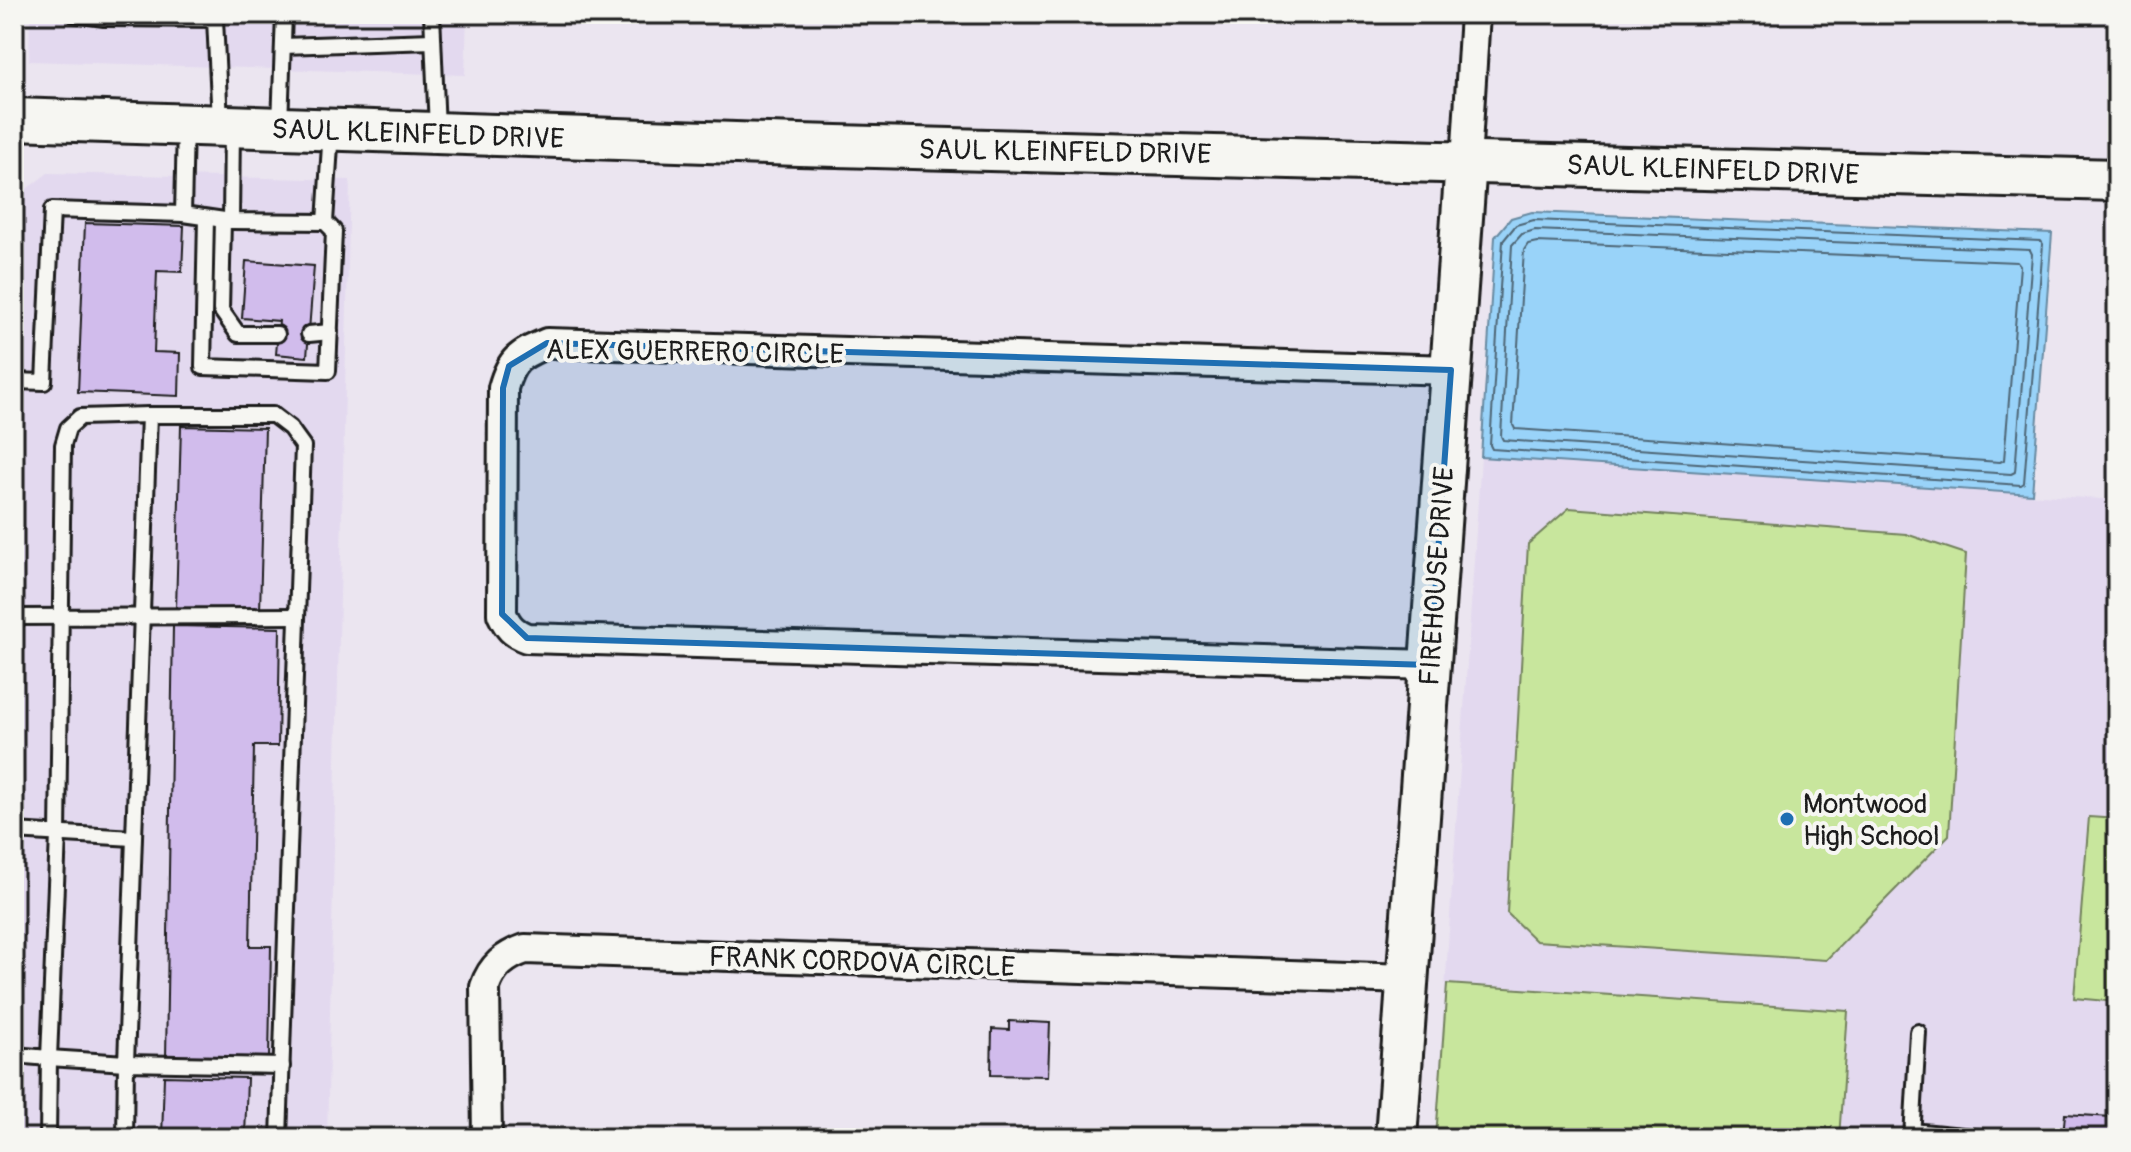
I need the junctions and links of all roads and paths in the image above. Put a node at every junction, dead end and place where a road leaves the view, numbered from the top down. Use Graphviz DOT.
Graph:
graph roads {
  1 [pos="74,14"];
  2 [pos="284,14"];
  3 [pos="432,14"];
  4 [pos="1475,14"];
  5 [pos="433,41"];
  6 [pos="283,46"];
  7 [pos="14,119"];
  8 [pos="213,126"];
  9 [pos="280,129"];
  10 [pos="331,130"];
  11 [pos="437,133"];
  12 [pos="1466,162"];
  13 [pos="2117,180"];
  14 [pos="183,214"];
  15 [pos="206,218"];
  16 [pos="227,220"];
  17 [pos="325,222"];
  18 [pos="330,332"];
  19 [pos="277,334"];
  20 [pos="309,334"];
  21 [pos="1451,370"];
  22 [pos="14,381"];
  23 [pos="149,415"];
  24 [pos="142,616"];
  25 [pos="297,616"];
  26 [pos="14,617"];
  27 [pos="61,619"];
  28 [pos="1430,665"];
  29 [pos="14,831"];
  30 [pos="58,835"];
  31 [pos="133,838"];
  32 [pos="1407,979"];
  33 [pos="1918,1032"];
  34 [pos="14,1055"];
  35 [pos="49,1058"];
  36 [pos="126,1063"];
  37 [pos="282,1066"];
  38 [pos="1912,1135"];
  39 [pos="48,1138"];
  40 [pos="125,1138"];
  41 [pos="279,1138"];
  42 [pos="487,1138"];
  43 [pos="1396,1138"];
  44 [pos="1983,1138"];
  1 -- 8 [label="lane"];
  2 -- 6 [label="lane"];
  3 -- 5 [label="lane"];
  4 -- 12 [label="street, FIREHOUSE DRIVE"];
  5 -- 6 [label="lane"];
  5 -- 11 [label="lane"];
  6 -- 9 [label="lane"];
  7 -- 8 [label="main road, SAUL KLEINFELD DRIVE"];
  8 -- 9 [label="main road, SAUL KLEINFELD DRIVE"];
  8 -- 14 [label="lane"];
  8 -- 16 [label="lane"];
  9 -- 10 [label="main road, SAUL KLEINFELD DRIVE"];
  10 -- 11 [label="main road, SAUL KLEINFELD DRIVE"];
  10 -- 17 [label="lane"];
  11 -- 12 [label="main road, SAUL KLEINFELD DRIVE"];
  12 -- 13 [label="main road, SAUL KLEINFELD DRIVE"];
  12 -- 21 [label="main road, FIREHOUSE DRIVE"];
  14 -- 15 [label="lane"];
  14 -- 22 [label="lane"];
  15 -- 16 [label="lane"];
  15 -- 18 [label="lane"];
  16 -- 17 [label="lane"];
  16 -- 19 [label="lane"];
  17 -- 18 [label="lane"];
  18 -- 20 [label="lane"];
  21 -- 28 [label="main road, FIREHOUSE DRIVE"];
  21 -- 28 [label="street, ALEX GUERRERO CIRCLE"];
  23 -- 24 [label="lane"];
  23 -- 25 [label="lane"];
  23 -- 27 [label="lane"];
  24 -- 25 [label="lane"];
  24 -- 27 [label="lane"];
  24 -- 31 [label="lane"];
  25 -- 37 [label="lane"];
  26 -- 27 [label="lane"];
  27 -- 30 [label="lane"];
  28 -- 32 [label="main road, FIREHOUSE DRIVE"];
  29 -- 30 [label="lane"];
  30 -- 31 [label="lane"];
  30 -- 35 [label="lane"];
  31 -- 36 [label="lane"];
  32 -- 42 [label="street, FRANK CORDOVA CIRCLE"];
  32 -- 43 [label="main road, FIREHOUSE DRIVE"];
  33 -- 38 [label="lane"];
  34 -- 35 [label="lane"];
  35 -- 36 [label="lane"];
  35 -- 39 [label="lane"];
  36 -- 37 [label="lane"];
  36 -- 40 [label="lane"];
  37 -- 41 [label="lane"];
  38 -- 44 [label="lane"];
}
